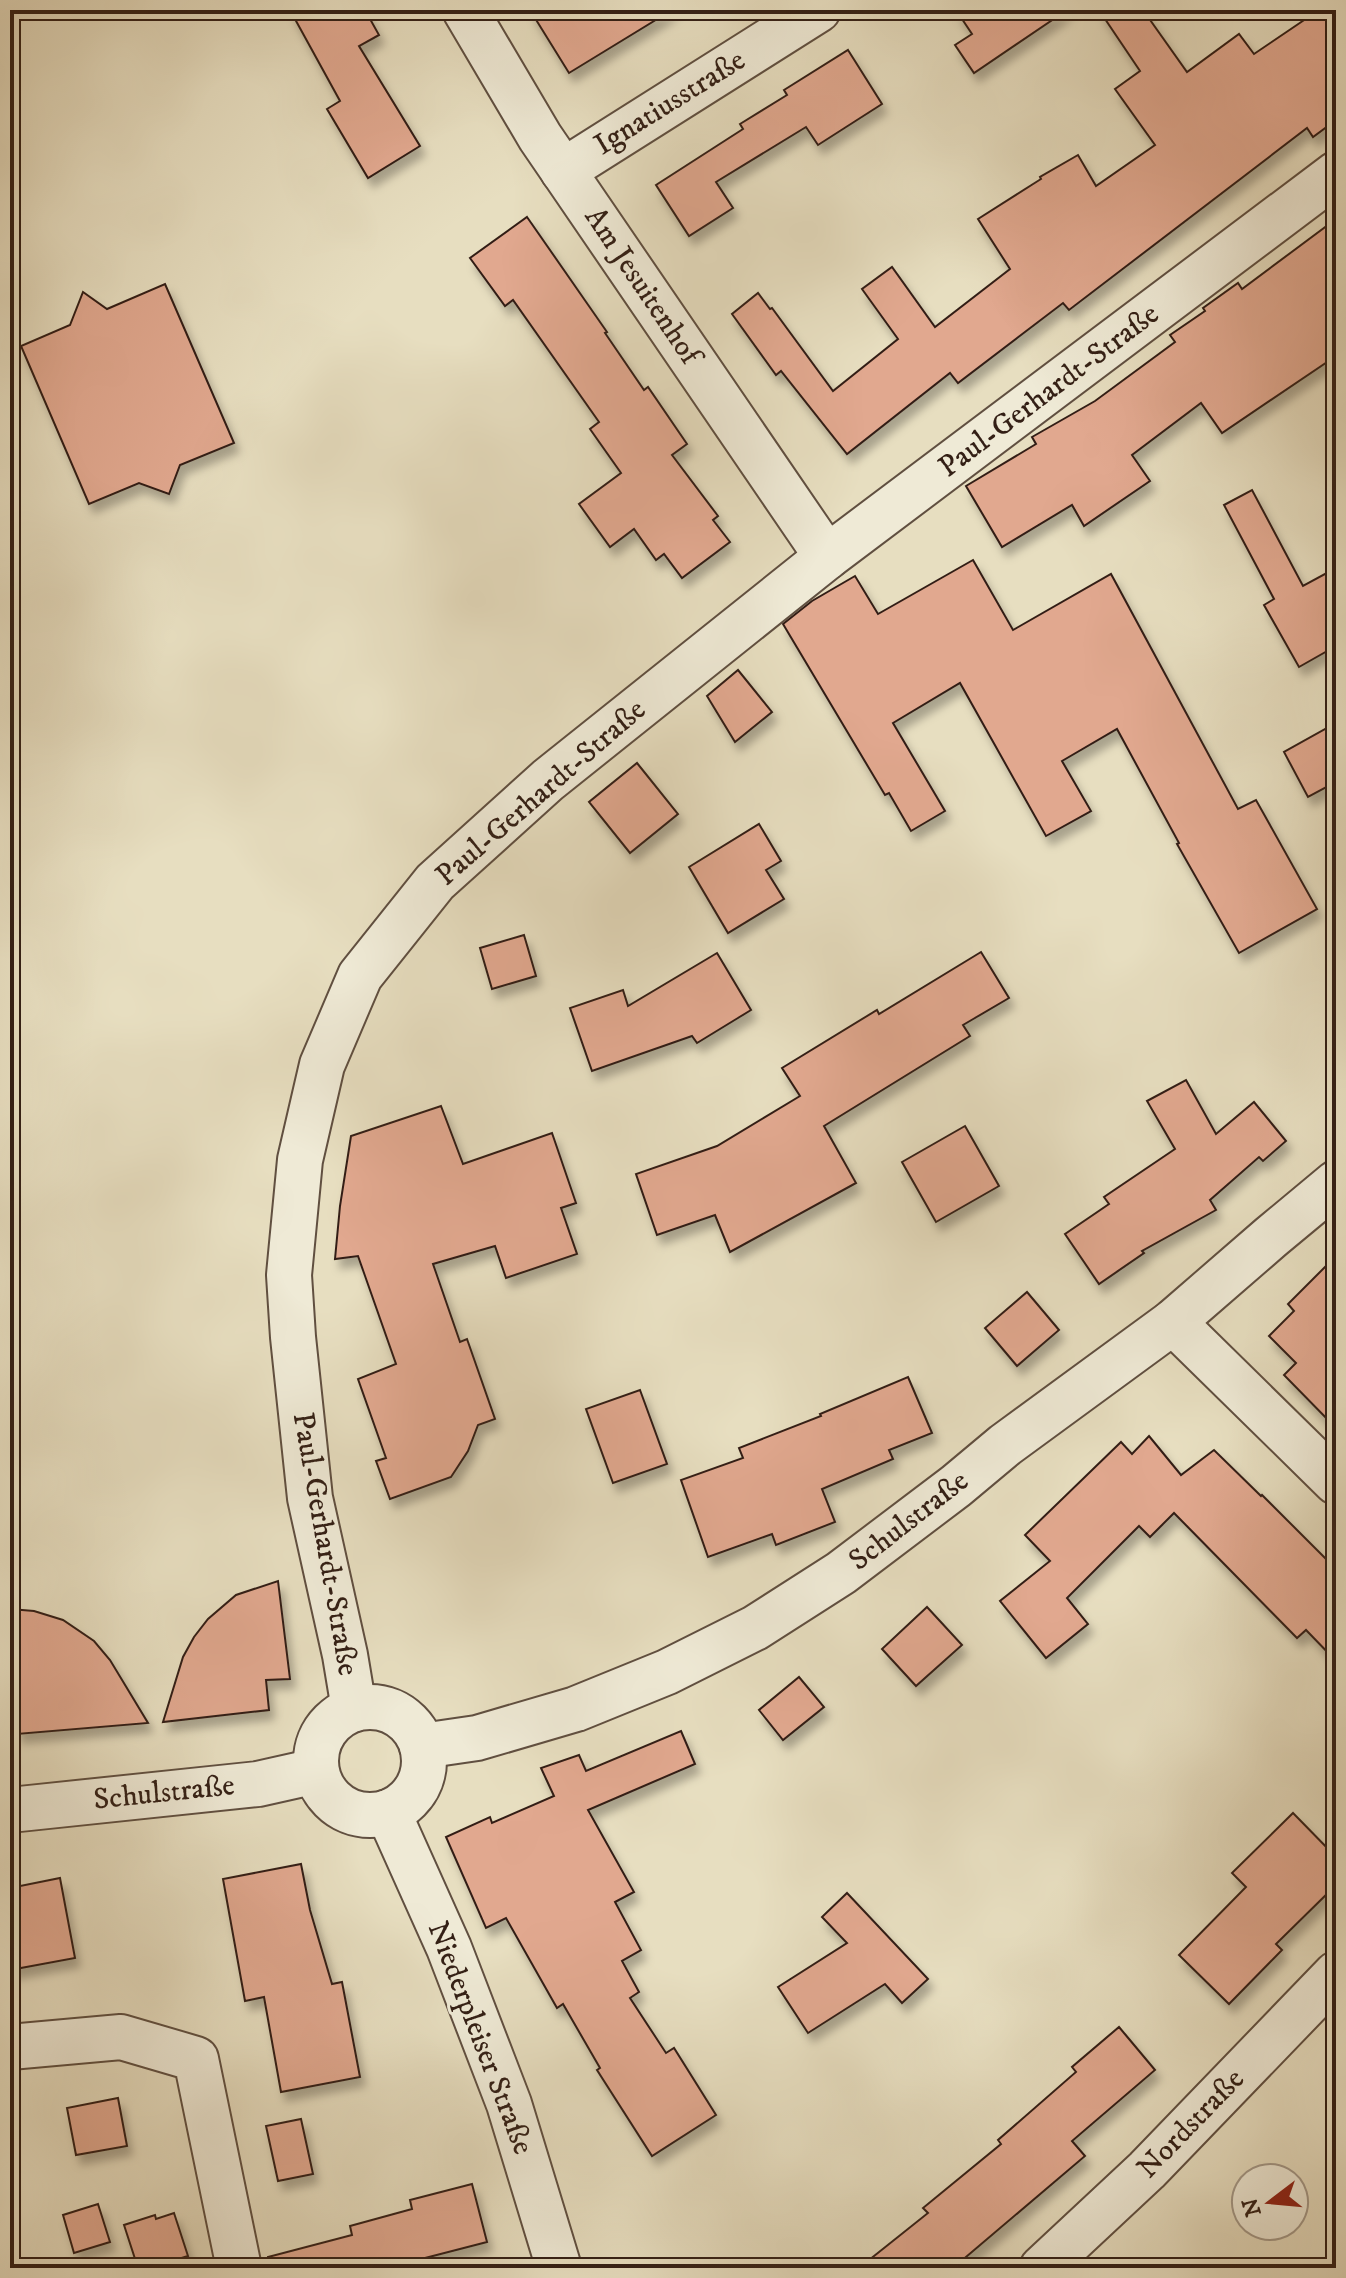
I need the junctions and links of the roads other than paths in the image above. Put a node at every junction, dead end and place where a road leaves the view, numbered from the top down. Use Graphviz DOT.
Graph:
graph roads {
  1 [pos="465,10"];
  2 [pos="818,10"];
  3 [pos="563,171"];
  4 [pos="1336,174"];
  5 [pos="827,557"];
  6 [pos="1336,1183"];
  7 [pos="1173,1322"];
  8 [pos="1336,1482"];
  9 [pos="354,1709"];
  10 [pos="422,1746"];
  11 [pos="316,1771"];
  12 [pos="10,1810"];
  13 [pos="388,1812"];
  14 [pos="1336,1974"];
  15 [pos="10,2047"];
  16 [pos="239,2268"];
  17 [pos="559,2268"];
  18 [pos="1042,2268"];
  1 -- 3 [label="street, Am Jesuitenhof"];
  2 -- 3 [label="street, Ignatiusstraße"];
  3 -- 5 [label="street, Am Jesuitenhof"];
  4 -- 5 [label="street, Paul-Gerhardt-Straße"];
  5 -- 9 [label="street, Paul-Gerhardt-Straße"];
  6 -- 7 [label="street, Schulstraße"];
  7 -- 8 [label="street"];
  7 -- 10 [label="street, Schulstraße"];
  9 -- 10 [label="street"];
  9 -- 11 [label="street"];
  10 -- 13 [label="street"];
  11 -- 12 [label="street, Schulstraße"];
  11 -- 13 [label="street"];
  13 -- 17 [label="street, Niederpleiser Straße"];
  14 -- 18 [label="street, Nordstraße"];
  15 -- 16 [label="street"];
}
